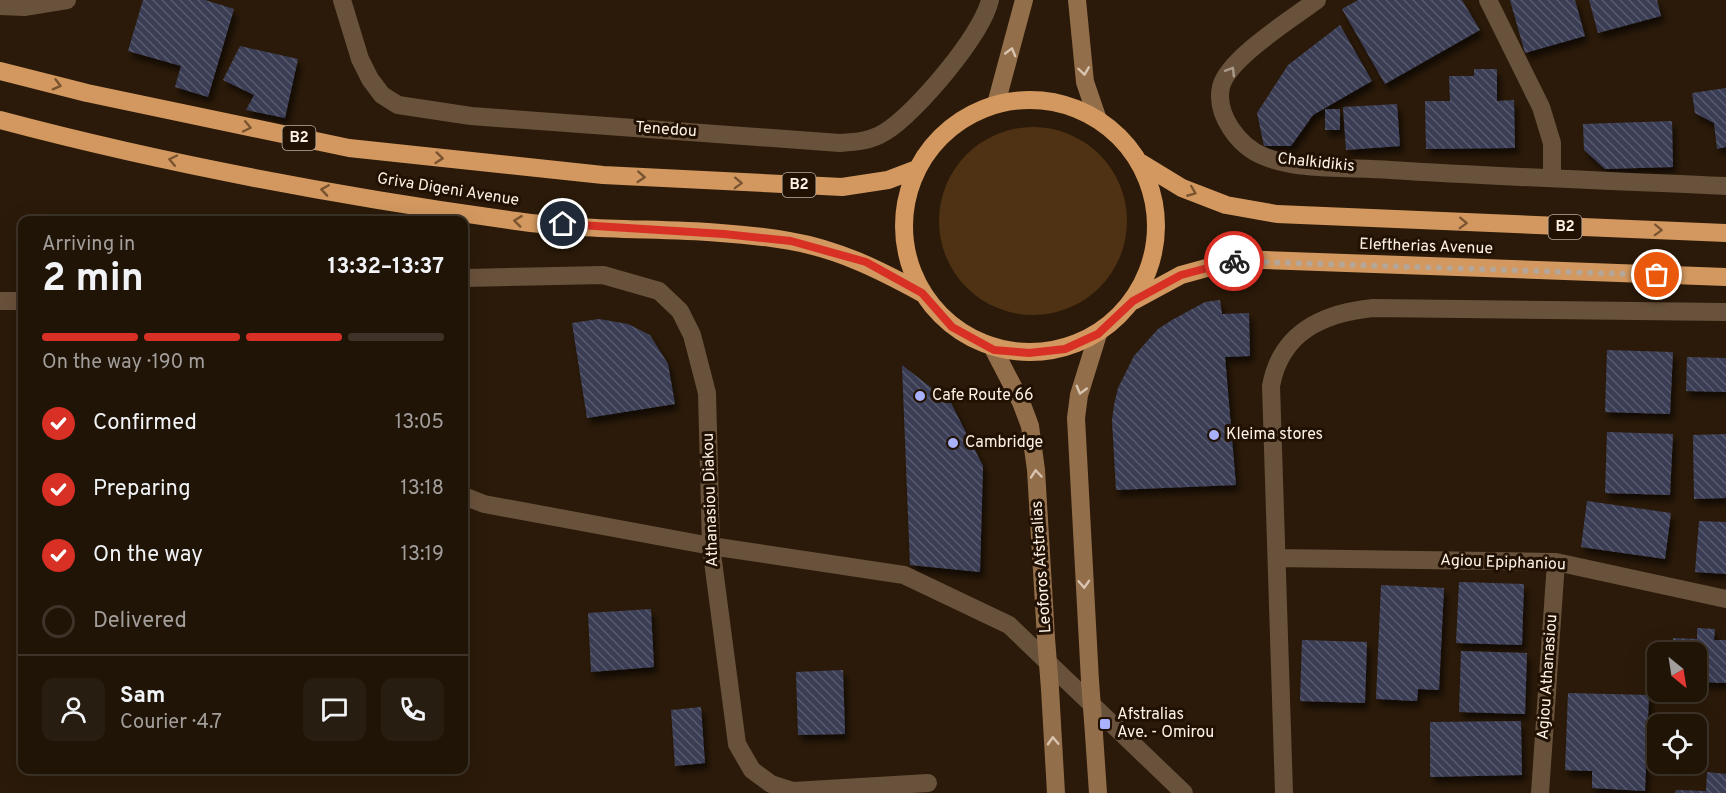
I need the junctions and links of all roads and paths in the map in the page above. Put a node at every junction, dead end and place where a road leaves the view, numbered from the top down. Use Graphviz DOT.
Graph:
graph roads {
  1 [pos="67,0"];
  2 [pos="342,0"];
  3 [pos="990,0"];
  4 [pos="1024,0"];
  5 [pos="1077,0"];
  6 [pos="1317,0"];
  7 [pos="1488,0"];
  8 [pos="0,6"];
  9 [pos="0,70"];
  10 [pos="996,104"];
  11 [pos="1097,117"];
  12 [pos="0,120"];
  13 [pos="1141,163"];
  14 [pos="917,169"];
  15 [pos="1552,178"];
  16 [pos="1726,186"];
  17 [pos="1726,233"];
  18 [pos="1726,277"];
  19 [pos="468,278"];
  20 [pos="922,293"];
  21 [pos="0,301"];
  22 [pos="18,301"];
  23 [pos="1133,301"];
  24 [pos="1726,312"];
  25 [pos="1098,334"];
  26 [pos="994,350"];
  27 [pos="468,498"];
  28 [pos="711,546"];
  29 [pos="1276,558"];
  30 [pos="1556,562"];
  31 [pos="1726,599"];
  32 [pos="928,783"];
  33 [pos="1056,793"];
  34 [pos="1098,793"];
  35 [pos="1184,793"];
  36 [pos="1284,793"];
  37 [pos="1540,793"];
  1 -- 8 [label="street"];
  2 -- 3 [label="street, Tenedou"];
  10 -- 4 [label="main road, one-way"];
  5 -- 11 [label="main road, one-way"];
  15 -- 6 [label="street, Chalkidikis, one-way"];
  7 -- 15 [label="street"];
  9 -- 14 [label="highway, Griva Digeni Avenue / B2, one-way"];
  10 -- 11 [label="highway, B2"];
  10 -- 14 [label="highway, B2"];
  11 -- 13 [label="highway, B2"];
  20 -- 12 [label="highway, Griva Digeni Avenue / B2, one-way"];
  13 -- 17 [label="highway, Eleftherias Avenue / B2, one-way"];
  13 -- 23 [label="highway, B2"];
  14 -- 20 [label="highway, B2"];
  15 -- 16 [label="street, Chalkidikis"];
  18 -- 23 [label="highway, Eleftherias Avenue / B2"];
  19 -- 28 [label="street, Athanasiou Diakou"];
  20 -- 26 [label="highway, B2"];
  21 -- 22 [label="street"];
  23 -- 25 [label="highway, B2"];
  24 -- 29 [label="street"];
  25 -- 26 [label="highway, B2"];
  25 -- 34 [label="main road, one-way, bridge"];
  33 -- 26 [label="main road, Leoforos Afstralias, one-way, bridge"];
  27 -- 28 [label="street"];
  28 -- 32 [label="street, Athanasiou Diakou"];
  28 -- 35 [label="street"];
  29 -- 30 [label="street, Agiou Epiphaniou"];
  29 -- 36 [label="street"];
  30 -- 31 [label="street, Agiou Epiphaniou"];
  30 -- 37 [label="street, Agiou Athanasiou"];
}
